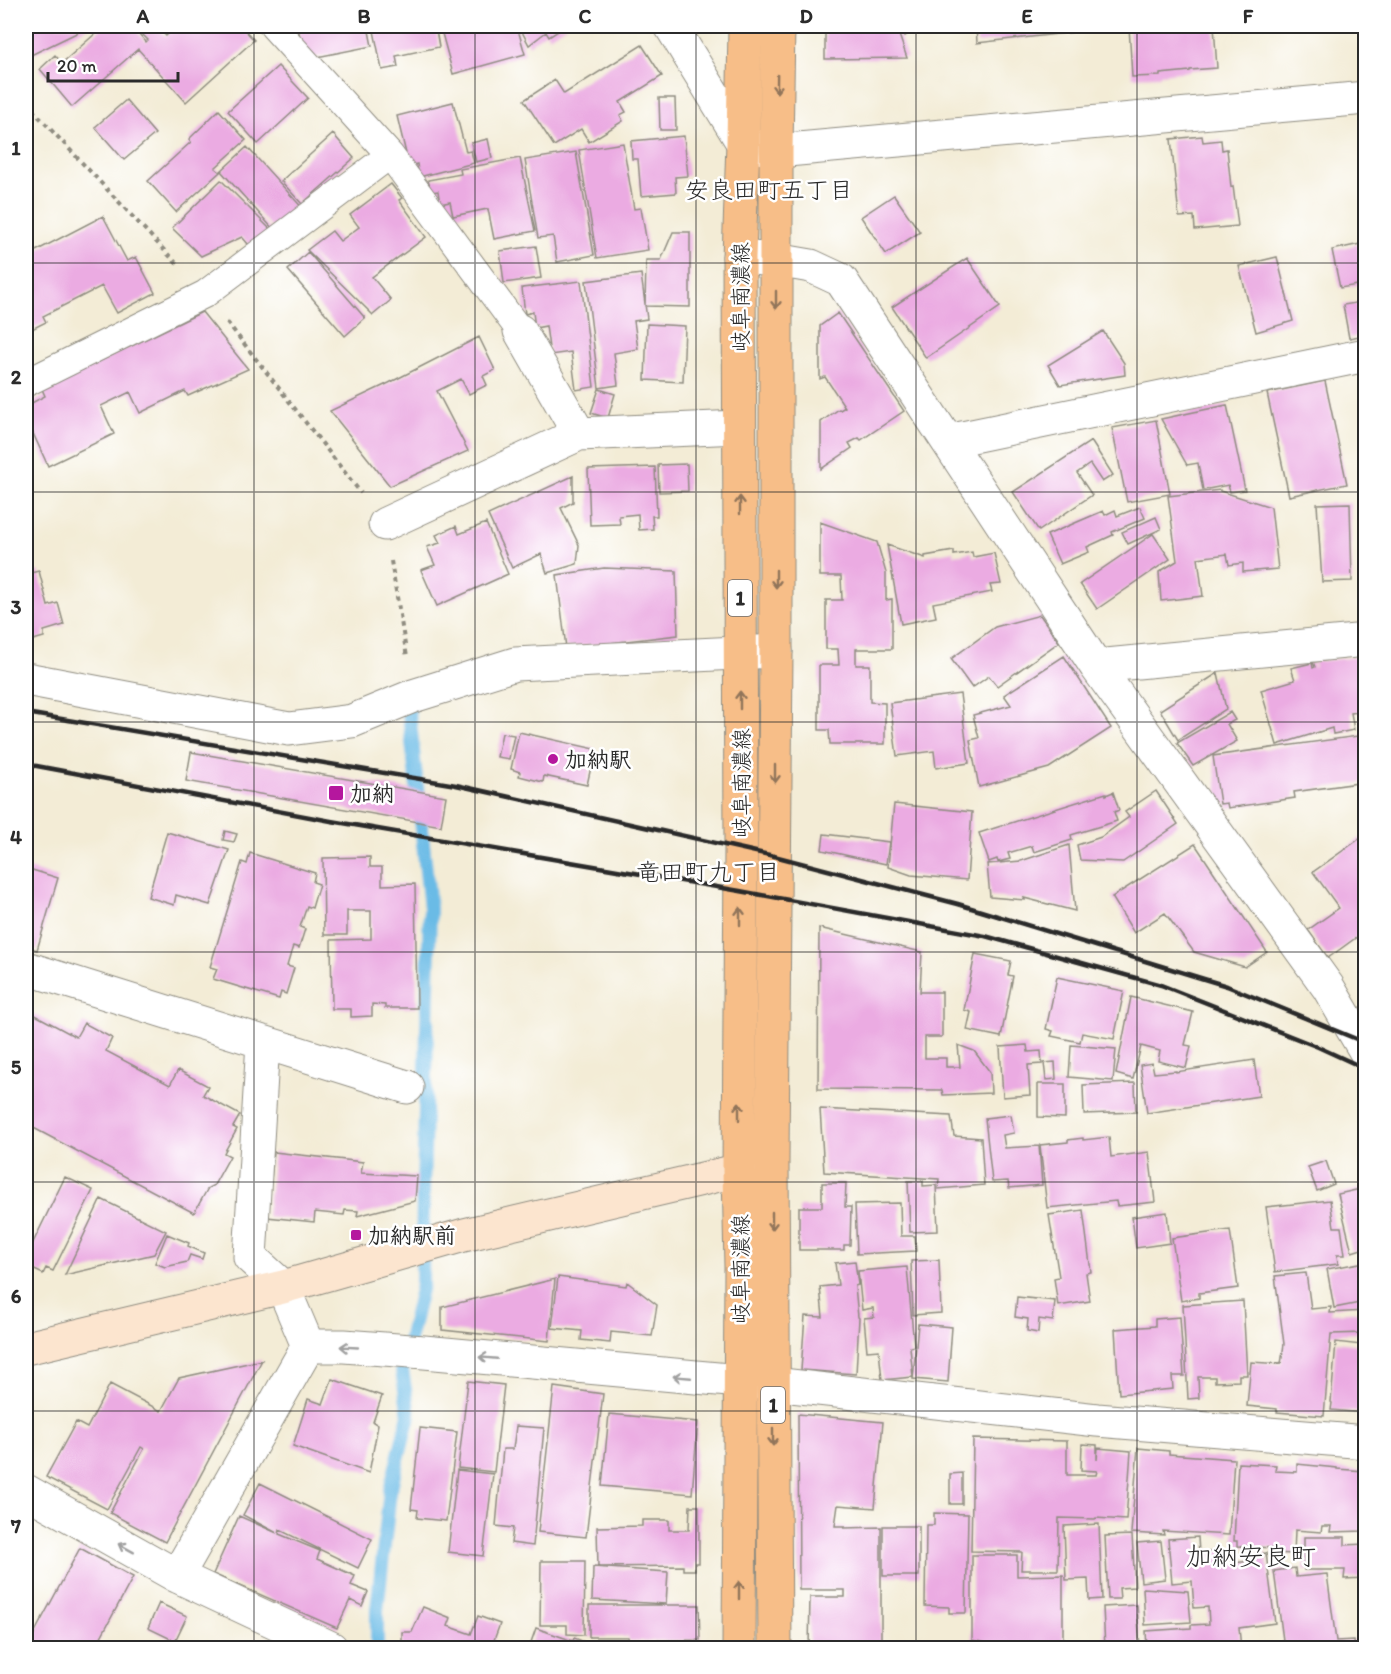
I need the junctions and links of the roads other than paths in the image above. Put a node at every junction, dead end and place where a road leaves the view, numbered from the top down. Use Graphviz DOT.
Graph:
graph roads {
  1 [pos="273,26"];
  2 [pos="671,26"];
  3 [pos="745,26"];
  4 [pos="778,26"];
  5 [pos="1365,98"];
  6 [pos="743,143"];
  7 [pos="776,151"];
  8 [pos="390,155"];
  9 [pos="739,257"];
  10 [pos="776,260"];
  11 [pos="520,331"];
  12 [pos="1365,355"];
  13 [pos="26,383"];
  14 [pos="739,427"];
  15 [pos="579,434"];
  16 [pos="948,441"];
  17 [pos="385,524"];
  18 [pos="1365,640"];
  19 [pos="776,651"];
  20 [pos="740,653"];
  21 [pos="1096,666"];
  22 [pos="26,679"];
  23 [pos="26,968"];
  24 [pos="1351,1005"];
  25 [pos="263,1041"];
  26 [pos="1365,1052"];
  27 [pos="407,1086"];
  28 [pos="772,1162"];
  29 [pos="739,1170"];
  30 [pos="283,1287"];
  31 [pos="308,1346"];
  32 [pos="26,1348"];
  33 [pos="740,1382"];
  34 [pos="772,1384"];
  35 [pos="1365,1442"];
  36 [pos="26,1491"];
  37 [pos="177,1576"];
  38 [pos="331,1648"];
  39 [pos="739,1648"];
  40 [pos="775,1648"];
  1 -- 8 [label="lane"];
  2 -- 6 [label="street"];
  3 -- 6 [label="main road, 岐阜南濃線 / 1"];
  4 -- 7 [label="main road, 岐阜南濃線 / 1, one-way"];
  5 -- 7 [label="street"];
  6 -- 7 [label="street"];
  6 -- 9 [label="main road, 岐阜南濃線 / 1"];
  7 -- 10 [label="main road, 岐阜南濃線 / 1"];
  8 -- 11 [label="lane"];
  8 -- 13 [label="lane"];
  9 -- 10 [label="street"];
  9 -- 14 [label="main road, 岐阜南濃線 / 1"];
  10 -- 16 [label="street"];
  10 -- 19 [label="main road, 岐阜南濃線 / 1, one-way"];
  11 -- 15 [label="street"];
  12 -- 16 [label="street"];
  14 -- 15 [label="street"];
  20 -- 14 [label="main road, 岐阜南濃線 / 1, one-way"];
  15 -- 17 [label="street"];
  16 -- 21 [label="street"];
  18 -- 21 [label="street"];
  19 -- 20 [label="street"];
  19 -- 28 [label="main road, 岐阜南濃線 / 1, one-way"];
  20 -- 22 [label="street"];
  29 -- 20 [label="main road, 岐阜南濃線 / 1, one-way"];
  21 -- 24 [label="street"];
  23 -- 25 [label="street"];
  24 -- 26 [label="street"];
  25 -- 27 [label="street"];
  25 -- 30 [label="street"];
  28 -- 29 [label="street"];
  28 -- 34 [label="main road, 岐阜南濃線 / 1, one-way"];
  29 -- 30 [label="street"];
  29 -- 33 [label="main road, 岐阜南濃線 / 1"];
  30 -- 31 [label="street"];
  30 -- 32 [label="street"];
  33 -- 31 [label="street, one-way"];
  31 -- 37 [label="street"];
  33 -- 34 [label="street"];
  39 -- 33 [label="main road, 岐阜南濃線 / 1, one-way"];
  34 -- 35 [label="street"];
  34 -- 40 [label="main road, 岐阜南濃線 / 1, one-way"];
  37 -- 36 [label="street, one-way"];
  37 -- 38 [label="street"];
}
